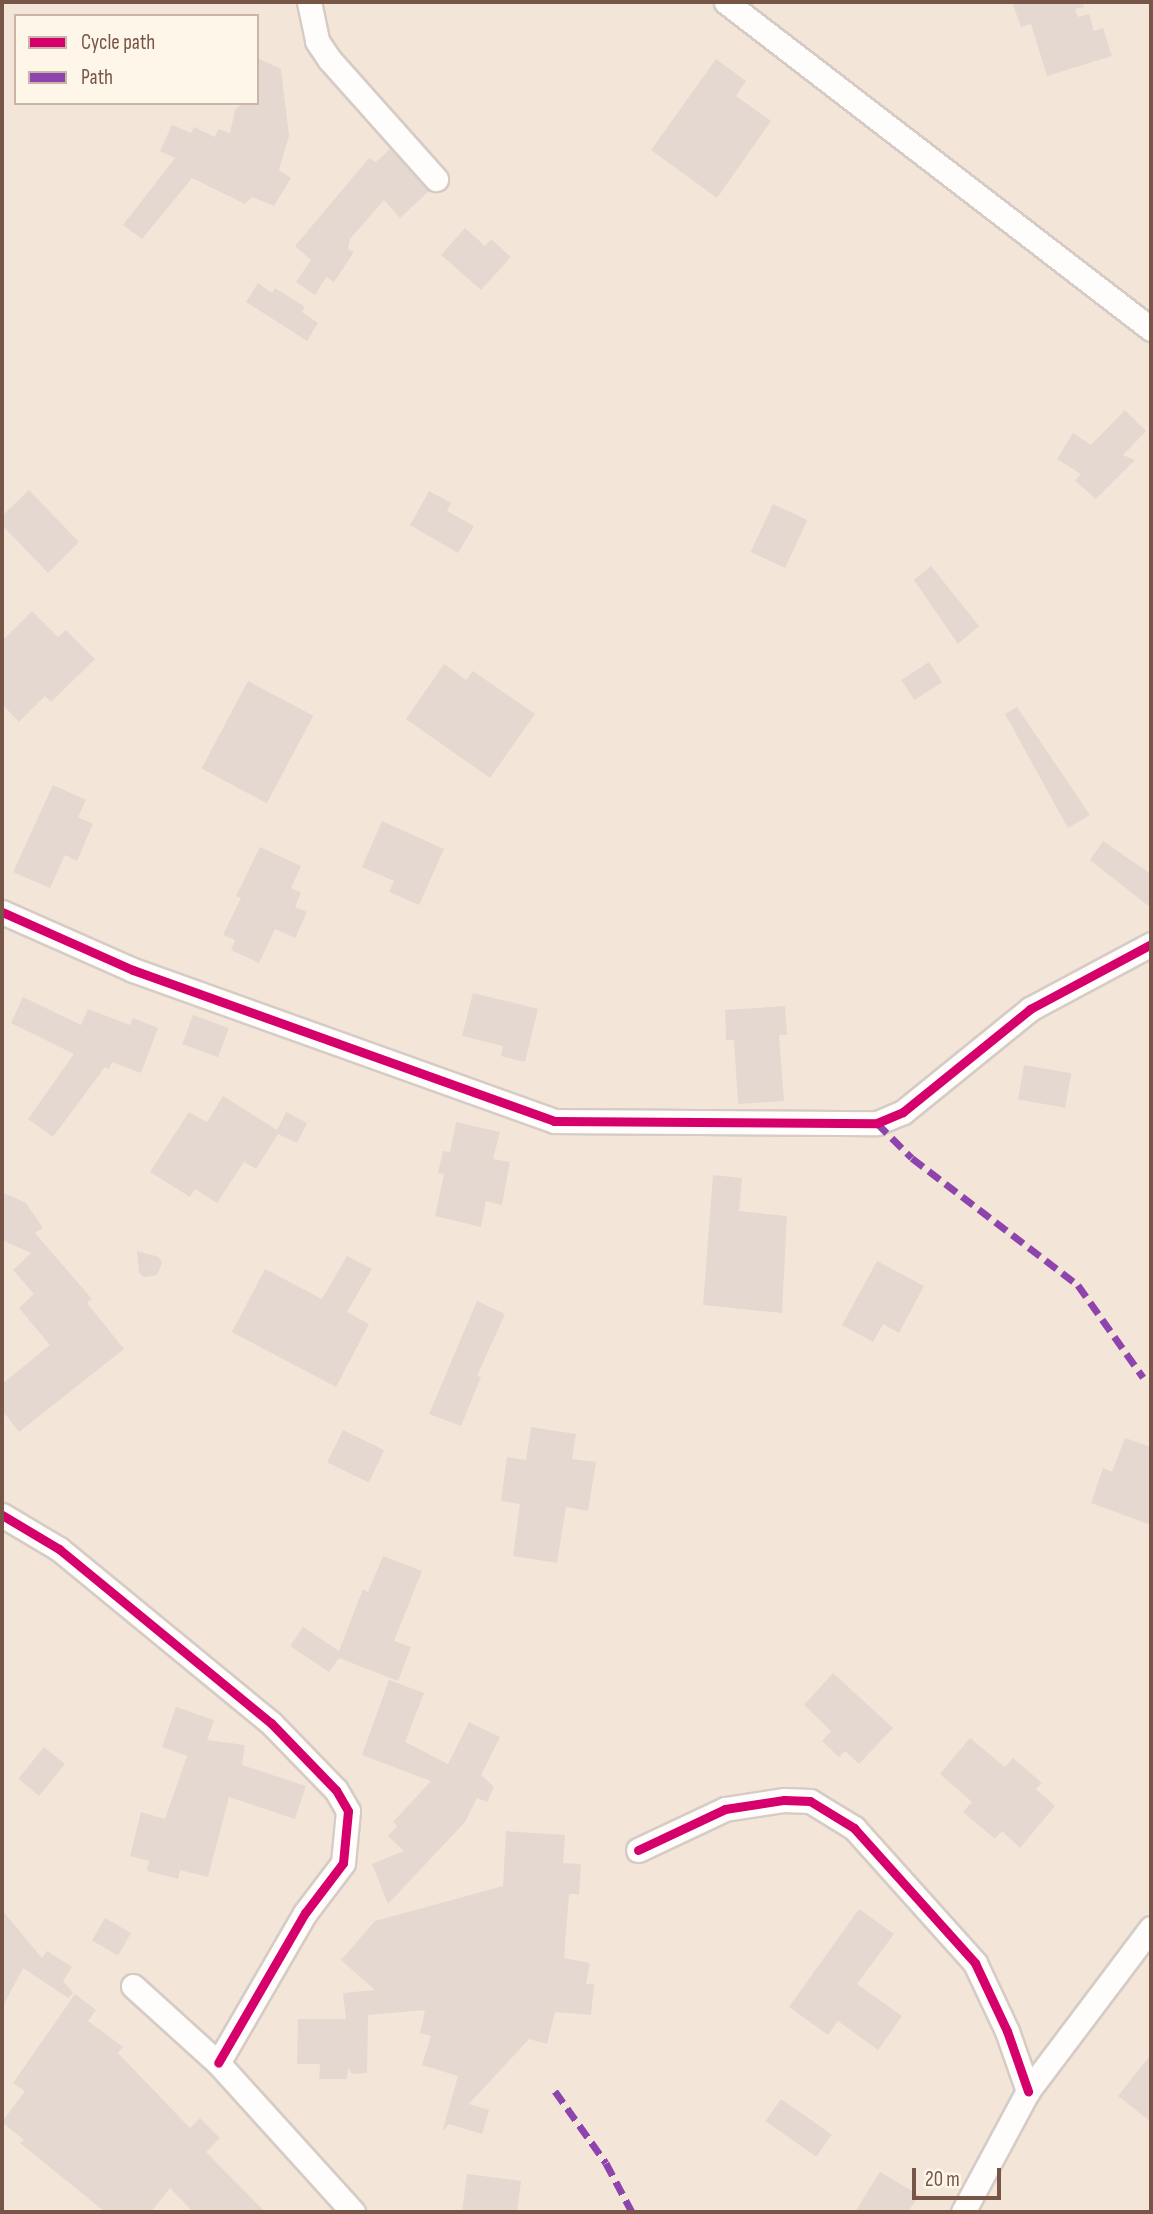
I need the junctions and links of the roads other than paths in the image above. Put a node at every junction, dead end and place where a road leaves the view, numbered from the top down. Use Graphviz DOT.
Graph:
graph roads {
  1 [pos="309,2"];
  2 [pos="726,2"];
  3 [pos="436,179"];
  4 [pos="1151,329"];
  5 [pos="2,912"];
  6 [pos="1151,944"];
  7 [pos="2,1515"];
  8 [pos="638,1850"];
  9 [pos="1151,1928"];
  10 [pos="133,1986"];
  11 [pos="218,2063"];
  12 [pos="1028,2091"];
  13 [pos="969,2209"];
  14 [pos="353,2212"];
  1 -- 3 [label="street"];
  2 -- 4 [label="street"];
  5 -- 6 [label="street"];
  7 -- 11 [label="street"];
  8 -- 12 [label="street"];
  9 -- 12 [label="street"];
  10 -- 11 [label="street"];
  11 -- 14 [label="street"];
  12 -- 13 [label="street"];
}
